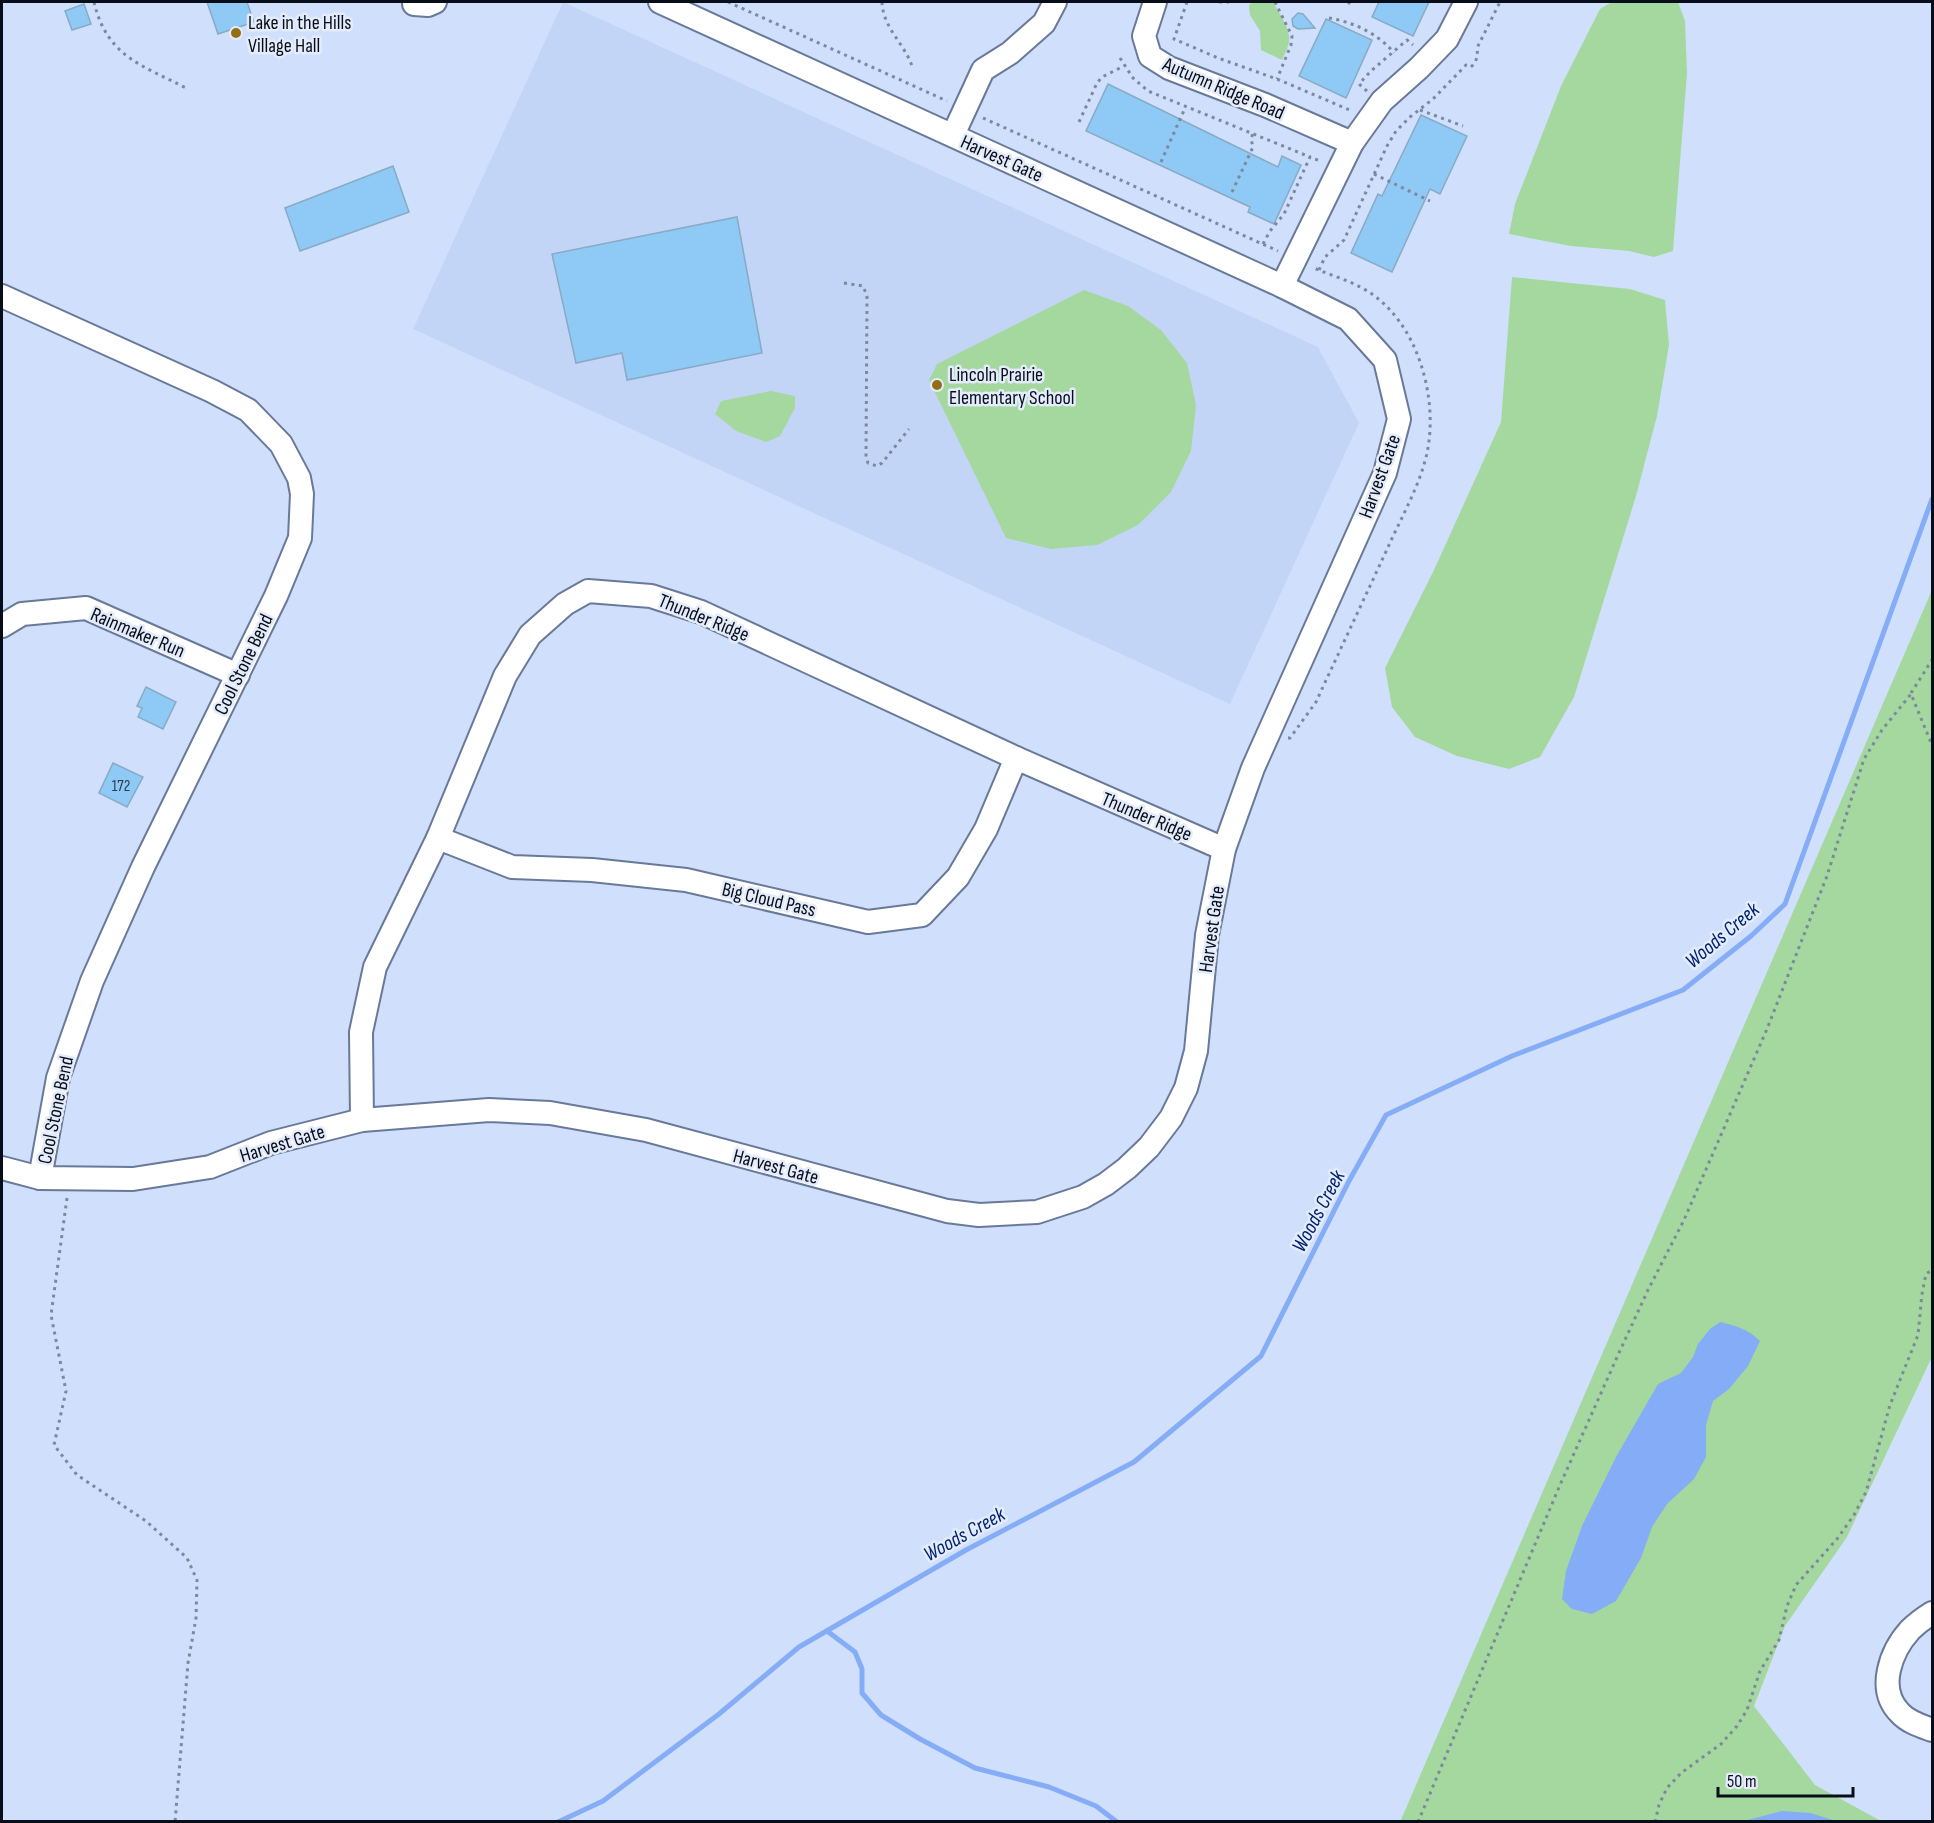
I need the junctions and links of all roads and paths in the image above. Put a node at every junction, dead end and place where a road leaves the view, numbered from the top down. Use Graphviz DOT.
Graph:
graph roads {
  1 [pos="94,2"];
  2 [pos="414,2"];
  3 [pos="435,2"];
  4 [pos="660,2"];
  5 [pos="728,2"];
  6 [pos="882,2"];
  7 [pos="1055,2"];
  8 [pos="1155,2"];
  9 [pos="1186,2"];
  10 [pos="1219,2"];
  11 [pos="1229,2"];
  12 [pos="1275,2"];
  13 [pos="1466,2"];
  14 [pos="1500,2"];
  15 [pos="1329,18"];
  16 [pos="1413,45"];
  17 [pos="1394,53"];
  18 [pos="1120,58"];
  19 [pos="912,66"];
  20 [pos="1124,66"];
  21 [pos="1277,79"];
  22 [pos="186,88"];
  23 [pos="1371,94"];
  24 [pos="1185,108"];
  25 [pos="964,109"];
  26 [pos="1419,110"];
  27 [pos="1357,113"];
  28 [pos="1079,122"];
  29 [pos="1463,126"];
  30 [pos="1254,133"];
  31 [pos="953,135"];
  32 [pos="1352,143"];
  33 [pos="1310,157"];
  34 [pos="1161,162"];
  35 [pos="1327,164"];
  36 [pos="1374,174"];
  37 [pos="1232,192"];
  38 [pos="1431,201"];
  39 [pos="1263,244"];
  40 [pos="1294,259"];
  41 [pos="1318,270"];
  42 [pos="844,283"];
  43 [pos="1282,286"];
  44 [pos="2,296"];
  45 [pos="909,429"];
  46 [pos="2,626"];
  47 [pos="1932,660"];
  48 [pos="238,675"];
  49 [pos="1911,694"];
  50 [pos="1290,738"];
  51 [pos="1932,745"];
  52 [pos="1016,758"];
  53 [pos="438,838"];
  54 [pos="1224,849"];
  55 [pos="362,1120"];
  56 [pos="2,1168"];
  57 [pos="40,1178"];
  58 [pos="69,1179"];
  59 [pos="1932,1269"];
  60 [pos="1932,1613"];
  61 [pos="1932,1730"];
  62 [pos="175,1821"];
  63 [pos="1418,1821"];
  64 [pos="1655,1821"];
  1 -- 22 [label="path"];
  2 -- 3 [label="street"];
  4 -- 31 [label="street, Harvest Gate"];
  5 -- 25 [label="path"];
  6 -- 19 [label="path"];
  7 -- 25 [label="street"];
  8 -- 32 [label="street, Autumn Ridge Road"];
  9 -- 21 [label="path"];
  10 -- 11 [label="path"];
  12 -- 21 [label="path"];
  13 -- 32 [label="street"];
  14 -- 26 [label="path"];
  15 -- 17 [label="path"];
  16 -- 17 [label="path"];
  17 -- 23 [label="path"];
  18 -- 20 [label="path"];
  20 -- 24 [label="path"];
  20 -- 28 [label="path"];
  21 -- 27 [label="path"];
  24 -- 30 [label="path"];
  24 -- 34 [label="path"];
  25 -- 31 [label="street"];
  25 -- 39 [label="path"];
  26 -- 29 [label="path"];
  26 -- 36 [label="path"];
  30 -- 33 [label="path"];
  30 -- 37 [label="path"];
  31 -- 43 [label="street, Harvest Gate"];
  32 -- 40 [label="street"];
  33 -- 35 [label="path"];
  33 -- 39 [label="path"];
  36 -- 38 [label="path"];
  36 -- 41 [label="path"];
  39 -- 40 [label="path"];
  40 -- 41 [label="path"];
  40 -- 43 [label="street"];
  41 -- 50 [label="path"];
  42 -- 45 [label="path"];
  43 -- 54 [label="street, Harvest Gate"];
  44 -- 48 [label="street, Cool Stone Bend"];
  46 -- 48 [label="street, Rainmaker Run"];
  47 -- 49 [label="path"];
  48 -- 57 [label="street, Cool Stone Bend"];
  49 -- 51 [label="path"];
  49 -- 63 [label="path"];
  52 -- 53 [label="street, Big Cloud Pass"];
  52 -- 53 [label="street, Thunder Ridge"];
  52 -- 54 [label="street, Thunder Ridge"];
  53 -- 55 [label="street, Thunder Ridge"];
  54 -- 55 [label="street, Harvest Gate"];
  55 -- 58 [label="street, Harvest Gate"];
  56 -- 57 [label="street, Harvest Gate"];
  57 -- 58 [label="street, Harvest Gate"];
  58 -- 62 [label="path"];
  59 -- 64 [label="path"];
  60 -- 61 [label="street"];
}
